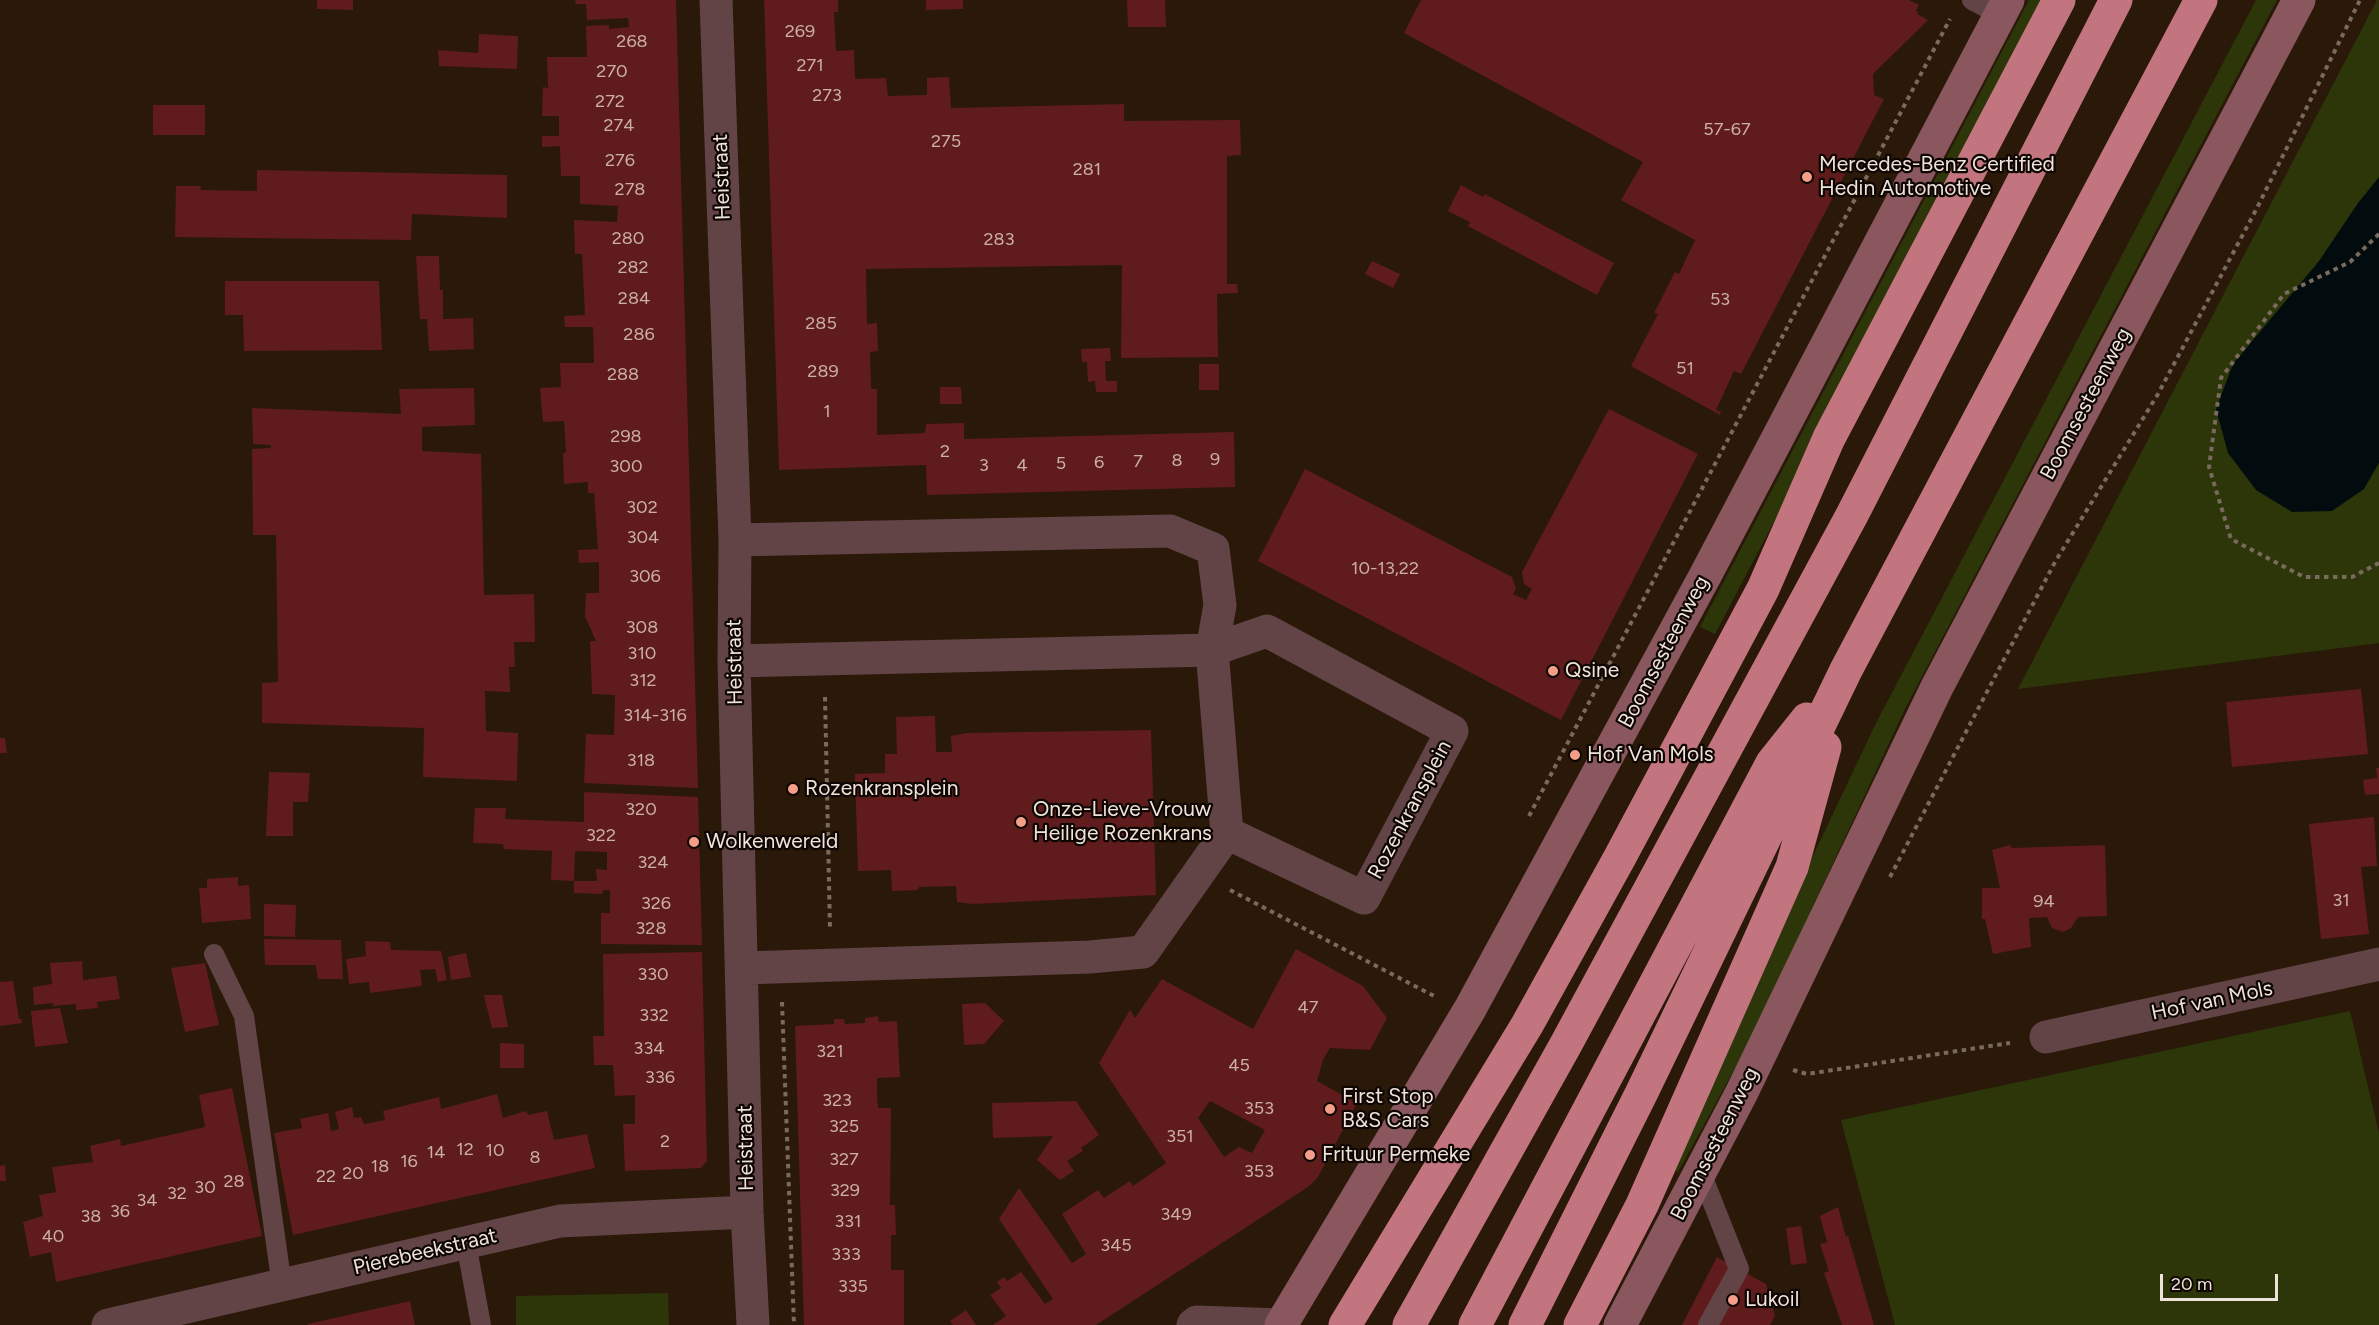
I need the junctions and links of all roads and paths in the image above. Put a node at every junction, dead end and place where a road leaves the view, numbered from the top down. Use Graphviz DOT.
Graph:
graph roads {
  1 [pos="716,0"];
  2 [pos="1972,0"];
  3 [pos="2059,0"];
  4 [pos="2116,0"];
  5 [pos="2201,0"];
  6 [pos="2299,0"];
  7 [pos="2360,0"];
  8 [pos="2005,7"];
  9 [pos="1954,10"];
  10 [pos="2379,234"];
  11 [pos="1852,515"];
  12 [pos="735,540"];
  13 [pos="2379,563"];
  14 [pos="1763,589"];
  15 [pos="1212,650"];
  16 [pos="824,658"];
  17 [pos="734,662"];
  18 [pos="1846,670"];
  19 [pos="1528,818"];
  20 [pos="1227,833"];
  21 [pos="1197,873"];
  22 [pos="1889,879"];
  23 [pos="214,954"];
  24 [pos="2379,964"];
  25 [pos="831,966"];
  26 [pos="743,968"];
  27 [pos="1440,986"];
  28 [pos="1434,996"];
  29 [pos="1428,1007"];
  30 [pos="2046,1037"];
  31 [pos="1795,1059"];
  32 [pos="1701,1173"];
  33 [pos="747,1212"];
  34 [pos="466,1243"];
  35 [pos="282,1286"];
  36 [pos="108,1325"];
  37 [pos="481,1325"];
  38 [pos="753,1325"];
  39 [pos="1193,1325"];
  40 [pos="1281,1325"];
  41 [pos="1345,1325"];
  42 [pos="1409,1325"];
  43 [pos="1474,1325"];
  44 [pos="1525,1325"];
  45 [pos="1580,1325"];
  46 [pos="1620,1325"];
  47 [pos="1708,1325"];
  1 -- 12 [label="street, Heistraat"];
  2 -- 8 [label="lane"];
  3 -- 14 [label="highway"];
  4 -- 11 [label="highway"];
  5 -- 18 [label="highway"];
  6 -- 32 [label="main road, Boomsesteenweg"];
  7 -- 22 [label="path"];
  8 -- 40 [label="main road, Boomsesteenweg"];
  9 -- 19 [label="path"];
  10 -- 13 [label="path"];
  11 -- 14 [label="highway"];
  11 -- 42 [label="highway"];
  12 -- 15 [label="street"];
  12 -- 17 [label="street, Heistraat"];
  14 -- 41 [label="highway"];
  15 -- 16 [label="street, Rozenkransplein"];
  15 -- 20 [label="street"];
  15 -- 20 [label="street, Rozenkransplein"];
  16 -- 17 [label="street, Rozenkransplein"];
  16 -- 25 [label="path"];
  17 -- 26 [label="street, Heistraat"];
  18 -- 43 [label="highway"];
  18 -- 44 [label="highway"];
  18 -- 45 [label="highway"];
  20 -- 21 [label="street"];
  21 -- 25 [label="street"];
  21 -- 28 [label="path"];
  23 -- 35 [label="lane"];
  24 -- 30 [label="street, Hof van Mols"];
  25 -- 26 [label="street"];
  26 -- 33 [label="street, Heistraat"];
  27 -- 28 [label="path"];
  28 -- 29 [label="path"];
  30 -- 31 [label="path"];
  32 -- 46 [label="main road, Boomsesteenweg"];
  32 -- 47 [label="lane"];
  33 -- 34 [label="street, Pierebeekstraat"];
  33 -- 38 [label="street, Heistraat"];
  34 -- 35 [label="street, Pierebeekstraat"];
  34 -- 37 [label="lane"];
  35 -- 36 [label="street, Pierebeekstraat"];
  39 -- 40 [label="street"];
}
